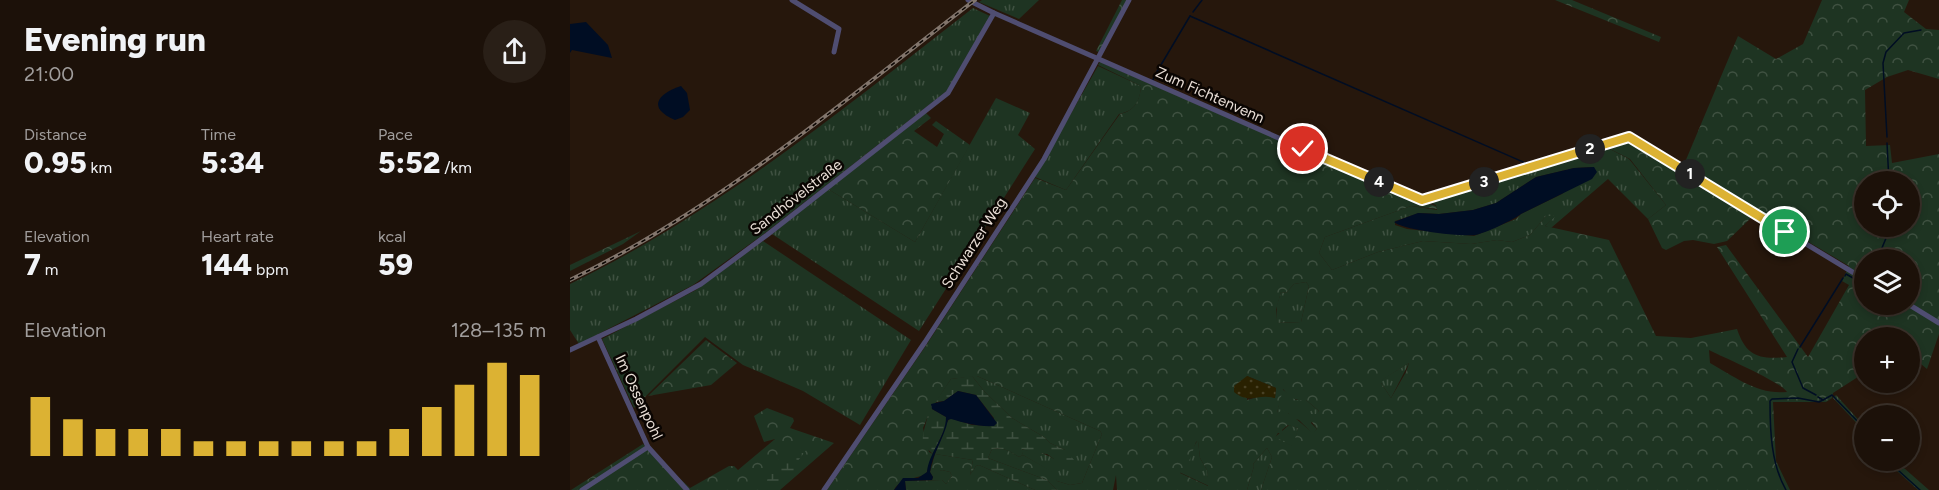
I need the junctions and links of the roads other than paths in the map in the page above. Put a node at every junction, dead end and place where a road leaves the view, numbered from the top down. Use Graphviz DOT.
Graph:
graph roads {
  1 [pos="792,0"];
  2 [pos="968,0"];
  3 [pos="1129,0"];
  4 [pos="994,13"];
  5 [pos="834,52"];
  6 [pos="1098,58"];
  7 [pos="1854,273"];
  8 [pos="1920,311"];
  9 [pos="1939,323"];
  10 [pos="598,337"];
  11 [pos="570,350"];
  12 [pos="648,447"];
  13 [pos="582,490"];
  14 [pos="687,490"];
  15 [pos="824,490"];
  1 -- 5 [label="street"];
  2 -- 4 [label="street, Zum Fichtenvenn"];
  3 -- 6 [label="street, Schwarzer Weg"];
  4 -- 6 [label="street, Zum Fichtenvenn"];
  4 -- 10 [label="street, Sandhövelstraße"];
  6 -- 7 [label="street, Zum Fichtenvenn"];
  6 -- 15 [label="street, Schwarzer Weg"];
  8 -- 9 [label="street"];
  10 -- 11 [label="street, Sandhövelstraße"];
  10 -- 12 [label="street, Im Ossenpohl"];
  12 -- 13 [label="street"];
  12 -- 14 [label="street, Im Ossenpohl"];
}
